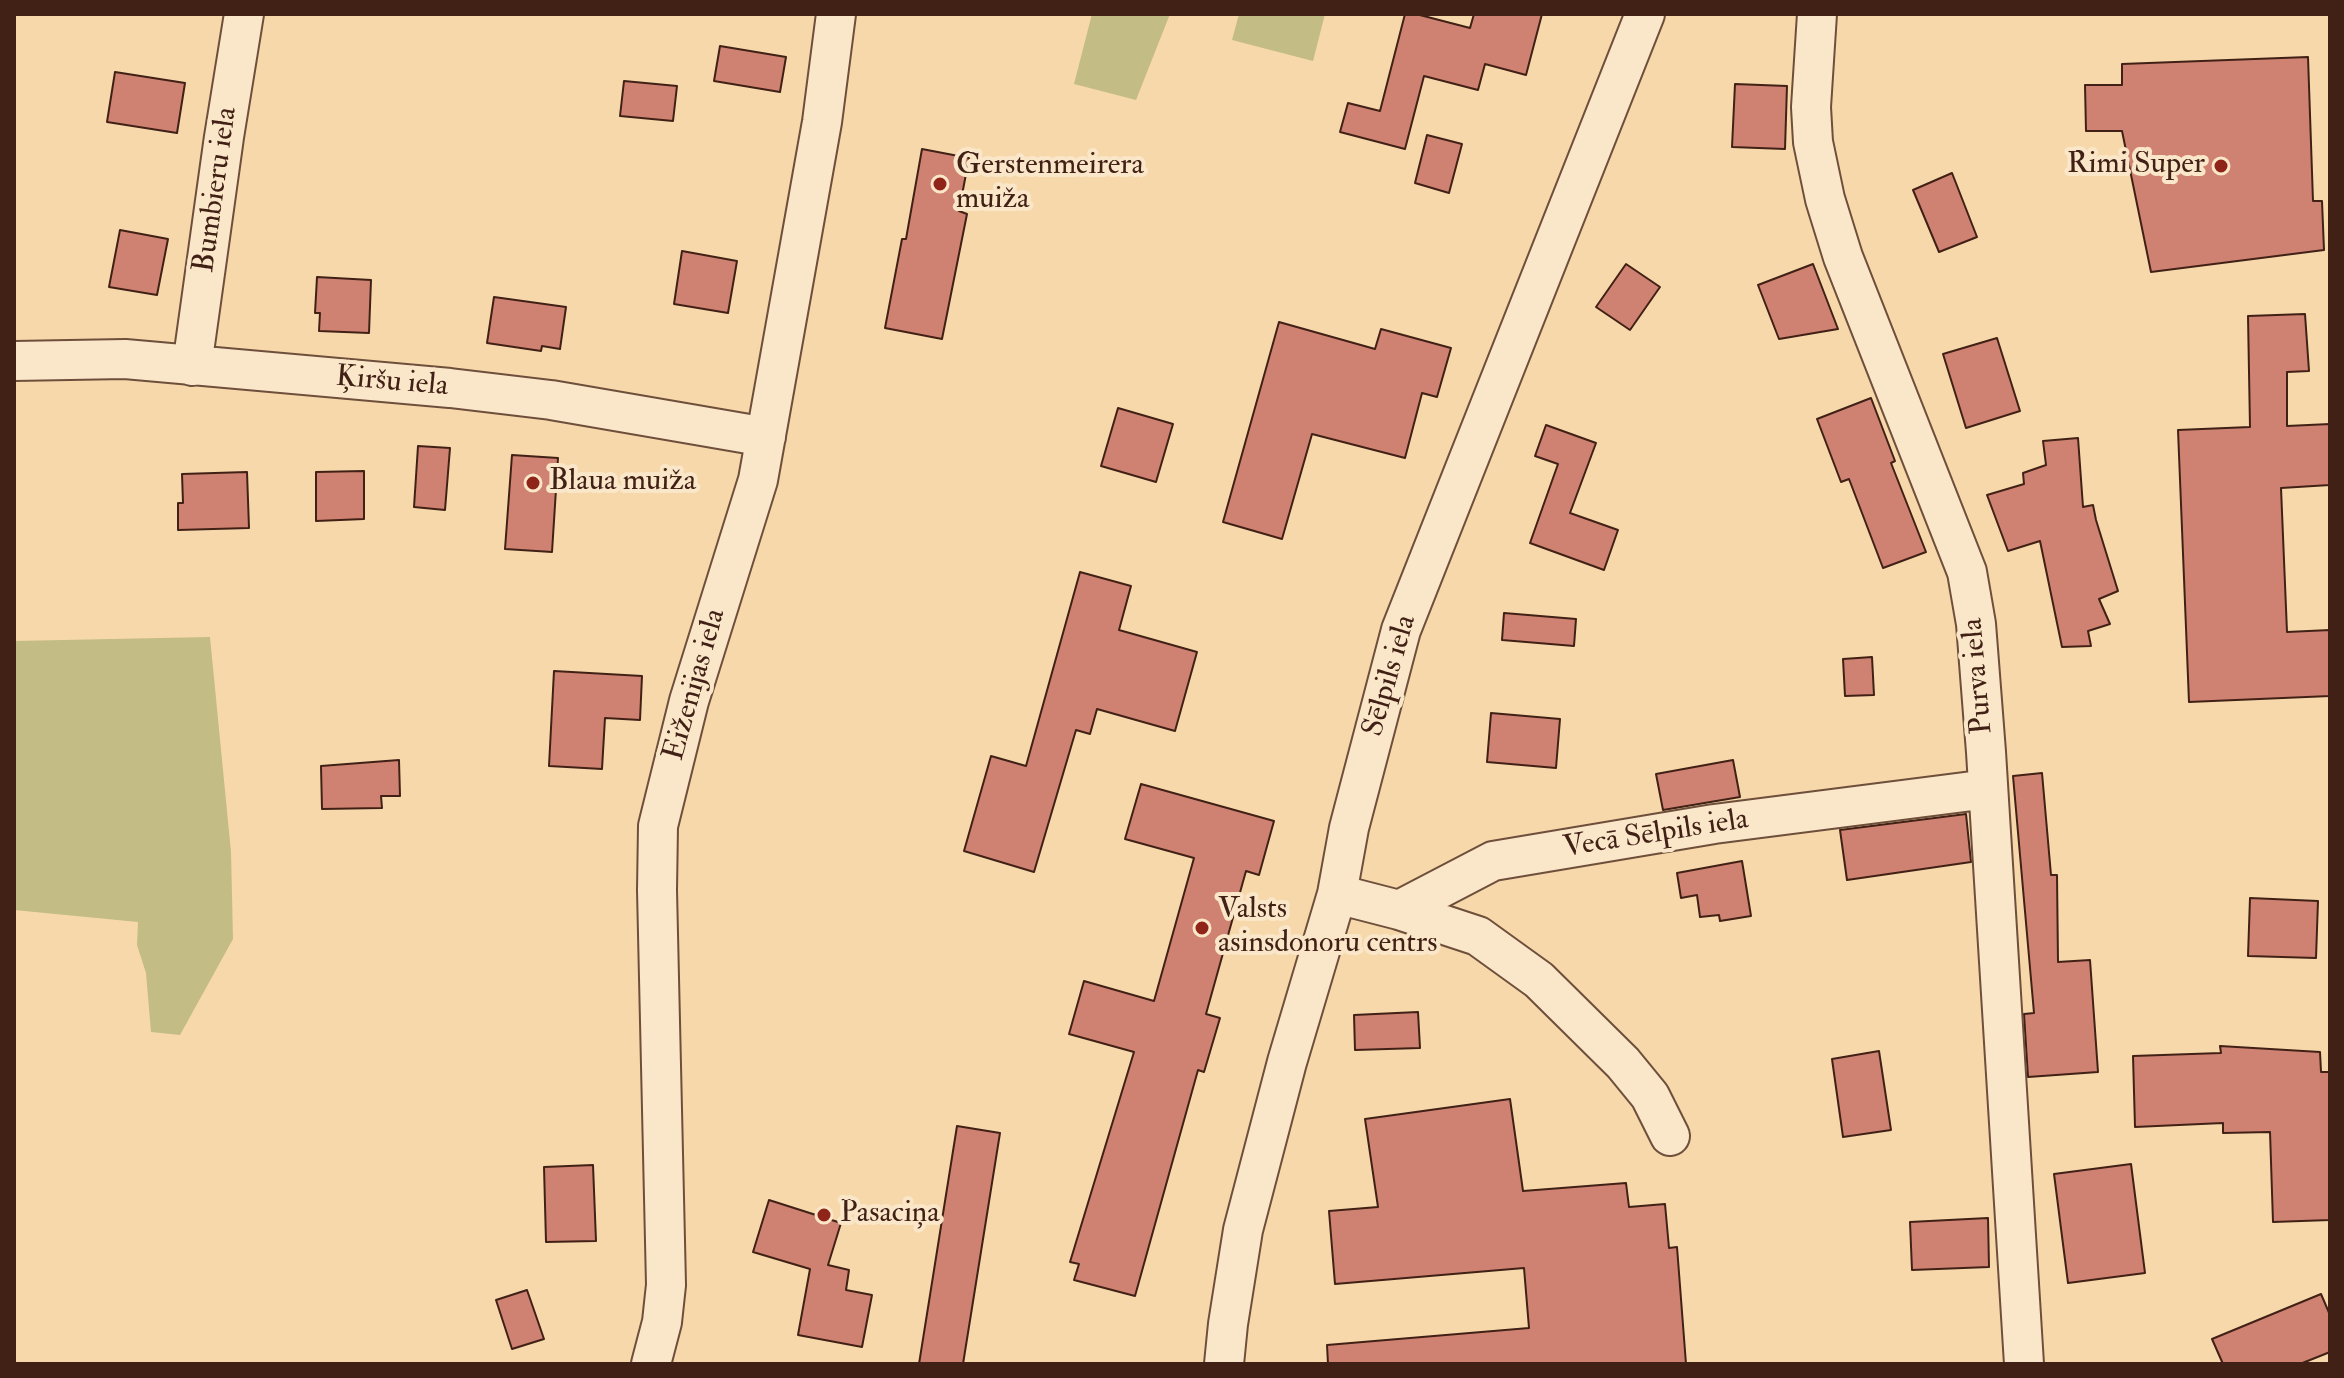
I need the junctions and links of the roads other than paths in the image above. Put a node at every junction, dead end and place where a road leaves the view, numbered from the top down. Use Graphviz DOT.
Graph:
graph roads {
  1 [pos="244,14"];
  2 [pos="836,14"];
  3 [pos="1645,14"];
  4 [pos="1817,14"];
  5 [pos="14,361"];
  6 [pos="192,366"];
  7 [pos="766,437"];
  8 [pos="1988,789"];
  9 [pos="1337,894"];
  10 [pos="1399,910"];
  11 [pos="1670,1136"];
  12 [pos="651,1364"];
  13 [pos="1224,1364"];
  14 [pos="2024,1364"];
  1 -- 6 [label="street, Bumbieru iela"];
  2 -- 7 [label="street, Eiženijas iela"];
  3 -- 9 [label="street, Sēlpils iela"];
  4 -- 8 [label="street, Purva iela"];
  5 -- 6 [label="street, Ķiršu iela"];
  6 -- 7 [label="street, Ķiršu iela"];
  7 -- 12 [label="street, Eiženijas iela"];
  8 -- 10 [label="street, Vecā Sēlpils iela"];
  8 -- 14 [label="street, Purva iela"];
  9 -- 10 [label="street"];
  9 -- 13 [label="street, Sēlpils iela"];
  10 -- 11 [label="street"];
}
